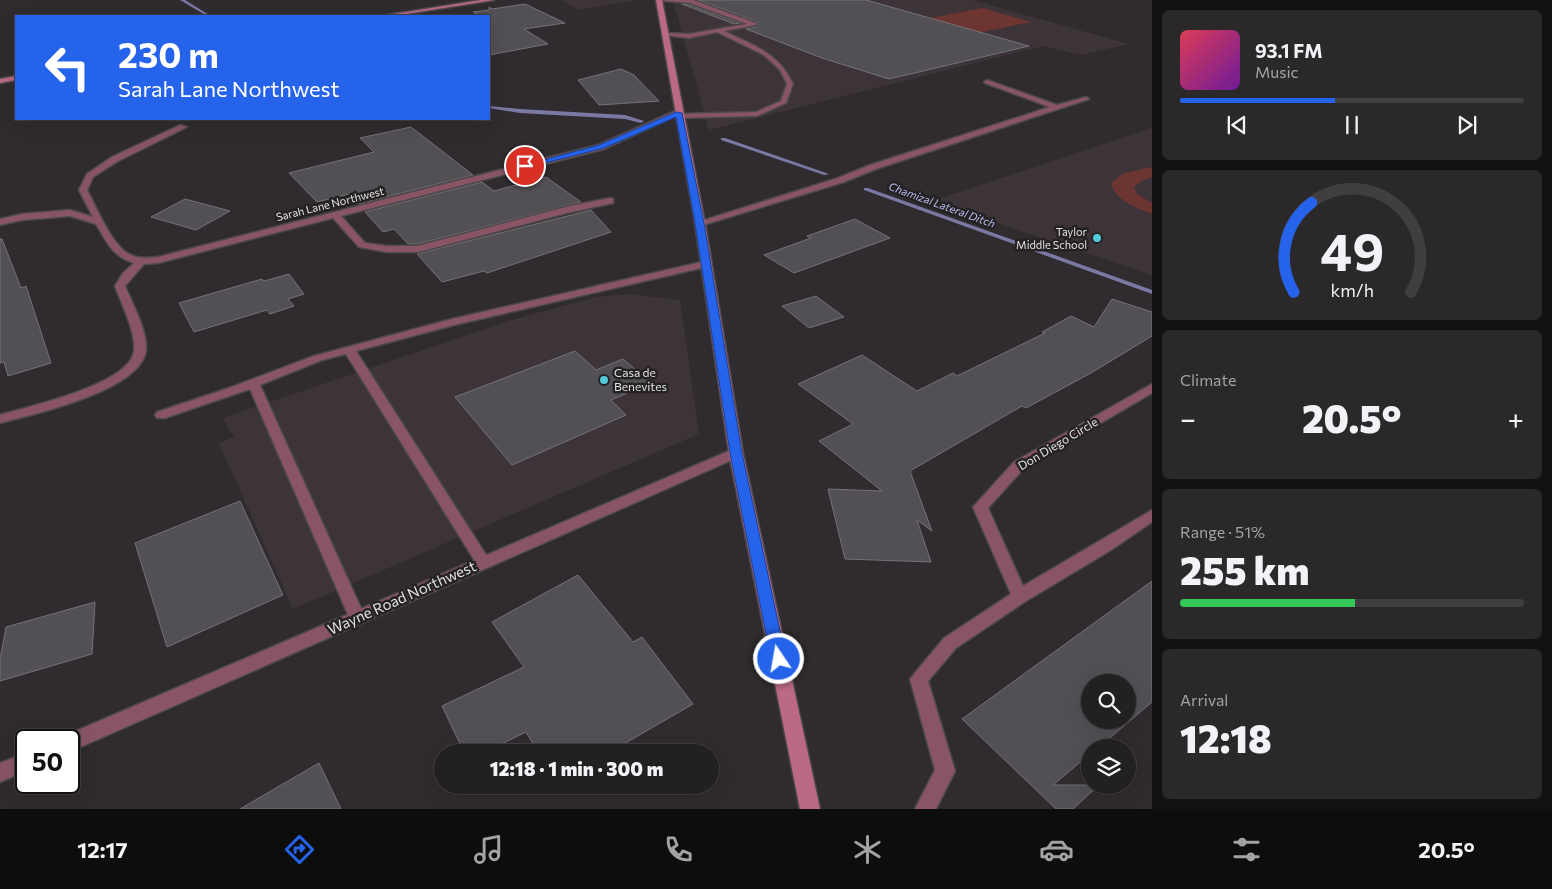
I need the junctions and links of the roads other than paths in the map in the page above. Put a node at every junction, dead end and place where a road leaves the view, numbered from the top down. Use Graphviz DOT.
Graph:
graph roads {
  1 [pos="491,0"];
  2 [pos="659,0"];
  3 [pos="692,0"];
  4 [pos="391,15"];
  5 [pos="719,31"];
  6 [pos="666,35"];
  7 [pos="15,78"];
  8 [pos="0,81"];
  9 [pos="987,82"];
  10 [pos="1086,99"];
  11 [pos="1057,107"];
  12 [pos="679,115"];
  13 [pos="183,127"];
  14 [pos="610,201"];
  15 [pos="334,214"];
  16 [pos="0,222"];
  17 [pos="100,222"];
  18 [pos="700,223"];
  19 [pos="140,262"];
  20 [pos="706,264"];
  21 [pos="349,350"];
  22 [pos="254,383"];
  23 [pos="1152,388"];
  24 [pos="162,415"];
  25 [pos="0,419"];
  26 [pos="736,453"];
  27 [pos="1152,516"];
  28 [pos="483,562"];
  29 [pos="1020,596"];
  30 [pos="357,617"];
  31 [pos="80,738"];
  32 [pos="15,767"];
  33 [pos="0,774"];
  34 [pos="810,809"];
  35 [pos="924,809"];
  1 -- 4 [label="main road"];
  2 -- 3 [label="street"];
  2 -- 6 [label="main road"];
  3 -- 5 [label="street"];
  5 -- 6 [label="street"];
  5 -- 12 [label="street"];
  6 -- 12 [label="main road"];
  7 -- 8 [label="main road"];
  9 -- 11 [label="street"];
  10 -- 11 [label="street"];
  11 -- 18 [label="street"];
  12 -- 15 [label="street, Sarah Lane Northwest"];
  12 -- 18 [label="main road"];
  13 -- 17 [label="street"];
  14 -- 15 [label="street"];
  15 -- 19 [label="street, Sarah Lane Northwest"];
  16 -- 17 [label="street"];
  17 -- 19 [label="street"];
  18 -- 20 [label="main road"];
  19 -- 25 [label="street"];
  20 -- 21 [label="street"];
  20 -- 26 [label="main road"];
  21 -- 22 [label="street"];
  21 -- 28 [label="street"];
  22 -- 24 [label="street"];
  22 -- 30 [label="street"];
  23 -- 29 [label="street, Don Diego Circle"];
  26 -- 28 [label="street, Wayne Road Northwest"];
  26 -- 34 [label="main road"];
  27 -- 29 [label="street"];
  28 -- 30 [label="street, Wayne Road Northwest"];
  29 -- 35 [label="street"];
  30 -- 31 [label="street, Wayne Road Northwest"];
  32 -- 33 [label="street"];
}
